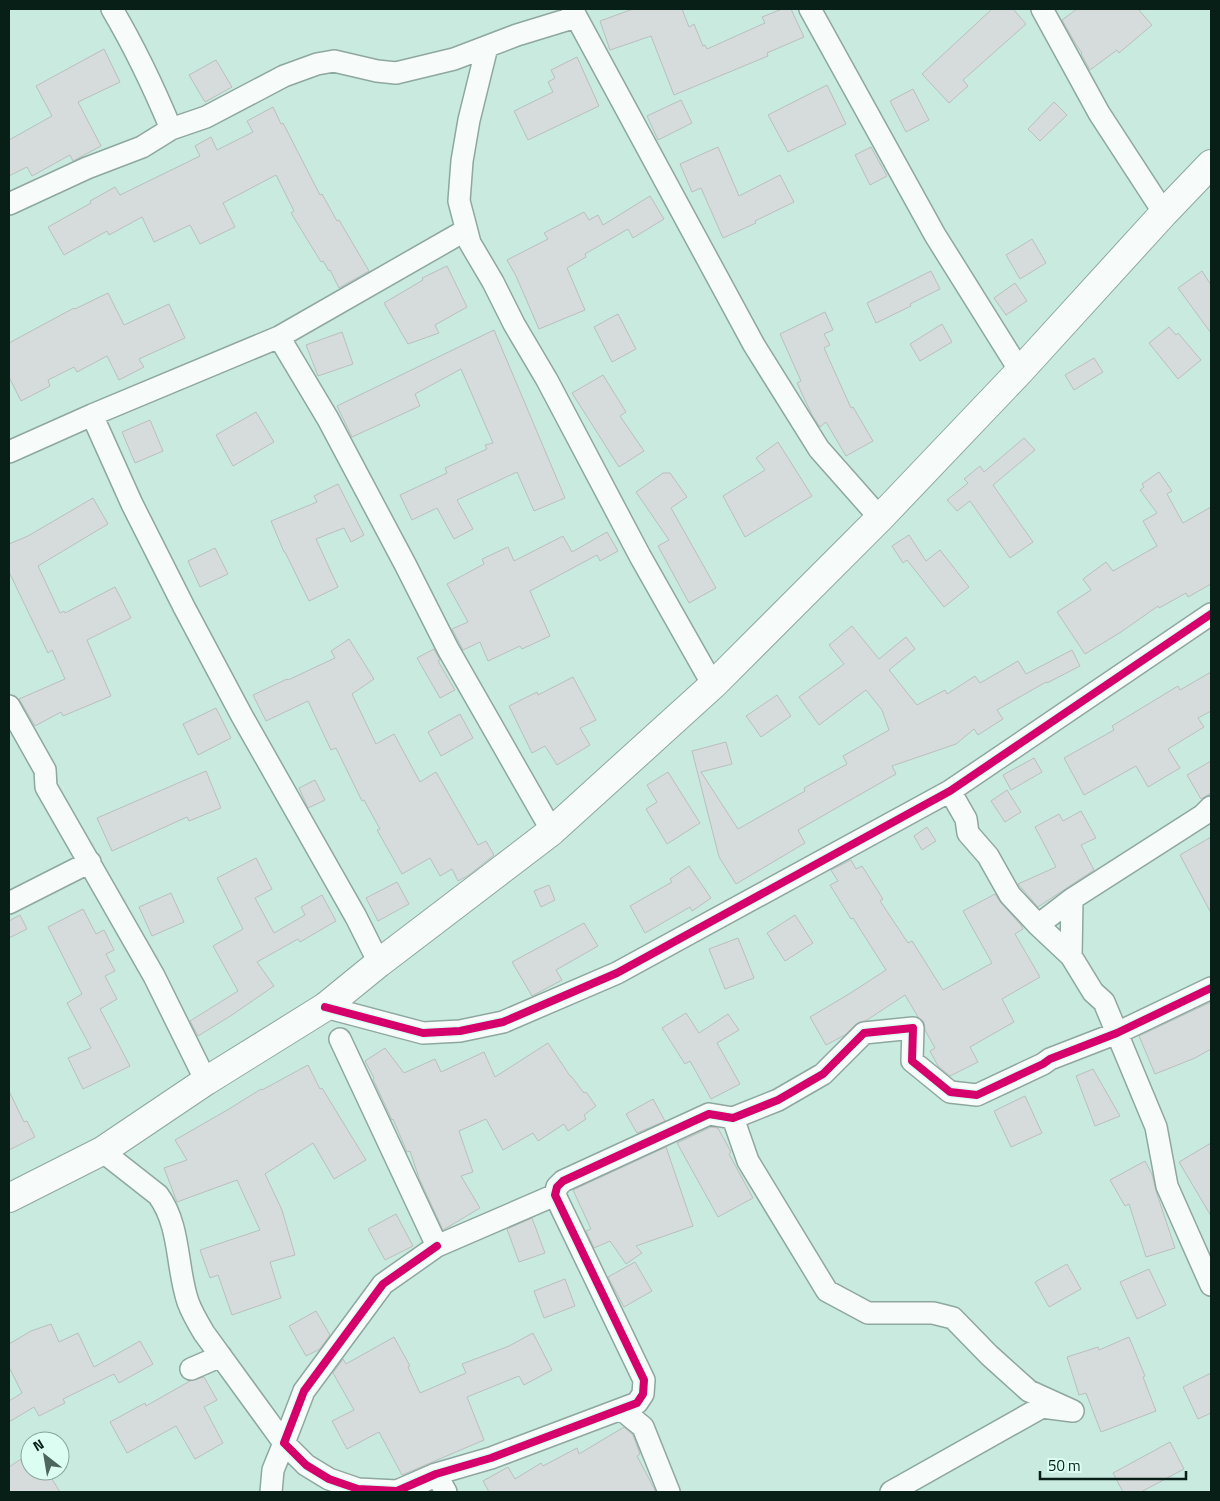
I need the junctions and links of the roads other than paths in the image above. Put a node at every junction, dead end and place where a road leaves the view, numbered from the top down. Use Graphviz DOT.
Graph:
graph roads {
  1 [pos="112,9"];
  2 [pos="810,9"];
  3 [pos="1042,9"];
  4 [pos="574,13"];
  5 [pos="487,46"];
  6 [pos="171,129"];
  7 [pos="1211,164"];
  8 [pos="9,204"];
  9 [pos="1164,213"];
  10 [pos="466,230"];
  11 [pos="279,337"];
  12 [pos="1020,371"];
  13 [pos="92,415"];
  14 [pos="9,452"];
  15 [pos="880,518"];
  16 [pos="1211,614"];
  17 [pos="713,685"];
  18 [pos="9,706"];
  19 [pos="950,791"];
  20 [pos="1208,812"];
  21 [pos="552,831"];
  22 [pos="90,862"];
  23 [pos="1072,899"];
  24 [pos="9,903"];
  25 [pos="1038,925"];
  26 [pos="1071,956"];
  27 [pos="379,963"];
  28 [pos="1211,988"];
  29 [pos="325,1007"];
  30 [pos="1117,1033"];
  31 [pos="340,1039"];
  32 [pos="206,1080"];
  33 [pos="732,1118"];
  34 [pos="102,1151"];
  35 [pos="555,1195"];
  36 [pos="9,1198"];
  37 [pos="437,1246"];
  38 [pos="1211,1284"];
  39 [pos="221,1356"];
  40 [pos="191,1369"];
  41 [pos="622,1410"];
  42 [pos="284,1443"];
  43 [pos="441,1483"];
  44 [pos="271,1492"];
  45 [pos="405,1492"];
  46 [pos="669,1492"];
  47 [pos="891,1492"];
  1 -- 6 [label="street"];
  2 -- 12 [label="street"];
  3 -- 9 [label="street"];
  4 -- 5 [label="street"];
  4 -- 15 [label="street"];
  5 -- 6 [label="street"];
  5 -- 10 [label="street"];
  6 -- 8 [label="street"];
  7 -- 9 [label="main road"];
  9 -- 12 [label="main road"];
  10 -- 11 [label="street"];
  10 -- 17 [label="street"];
  11 -- 13 [label="street"];
  11 -- 21 [label="street"];
  12 -- 15 [label="main road"];
  13 -- 14 [label="street"];
  13 -- 27 [label="street"];
  15 -- 17 [label="main road"];
  16 -- 19 [label="street"];
  17 -- 21 [label="main road"];
  18 -- 22 [label="street"];
  19 -- 25 [label="street"];
  19 -- 29 [label="street"];
  20 -- 23 [label="street"];
  21 -- 27 [label="main road"];
  22 -- 24 [label="street"];
  22 -- 32 [label="street"];
  23 -- 25 [label="street"];
  23 -- 26 [label="street"];
  25 -- 26 [label="street"];
  26 -- 30 [label="street"];
  27 -- 29 [label="main road"];
  28 -- 30 [label="street"];
  29 -- 32 [label="main road"];
  30 -- 33 [label="street"];
  30 -- 38 [label="street"];
  31 -- 37 [label="street"];
  32 -- 34 [label="main road"];
  33 -- 35 [label="street"];
  33 -- 47 [label="street"];
  34 -- 36 [label="main road"];
  34 -- 39 [label="street"];
  35 -- 37 [label="street"];
  35 -- 41 [label="street"];
  37 -- 42 [label="street"];
  39 -- 40 [label="street"];
  39 -- 42 [label="street"];
  41 -- 43 [label="street"];
  41 -- 46 [label="street"];
  42 -- 43 [label="street"];
  42 -- 44 [label="street"];
  43 -- 45 [label="street"];
}
